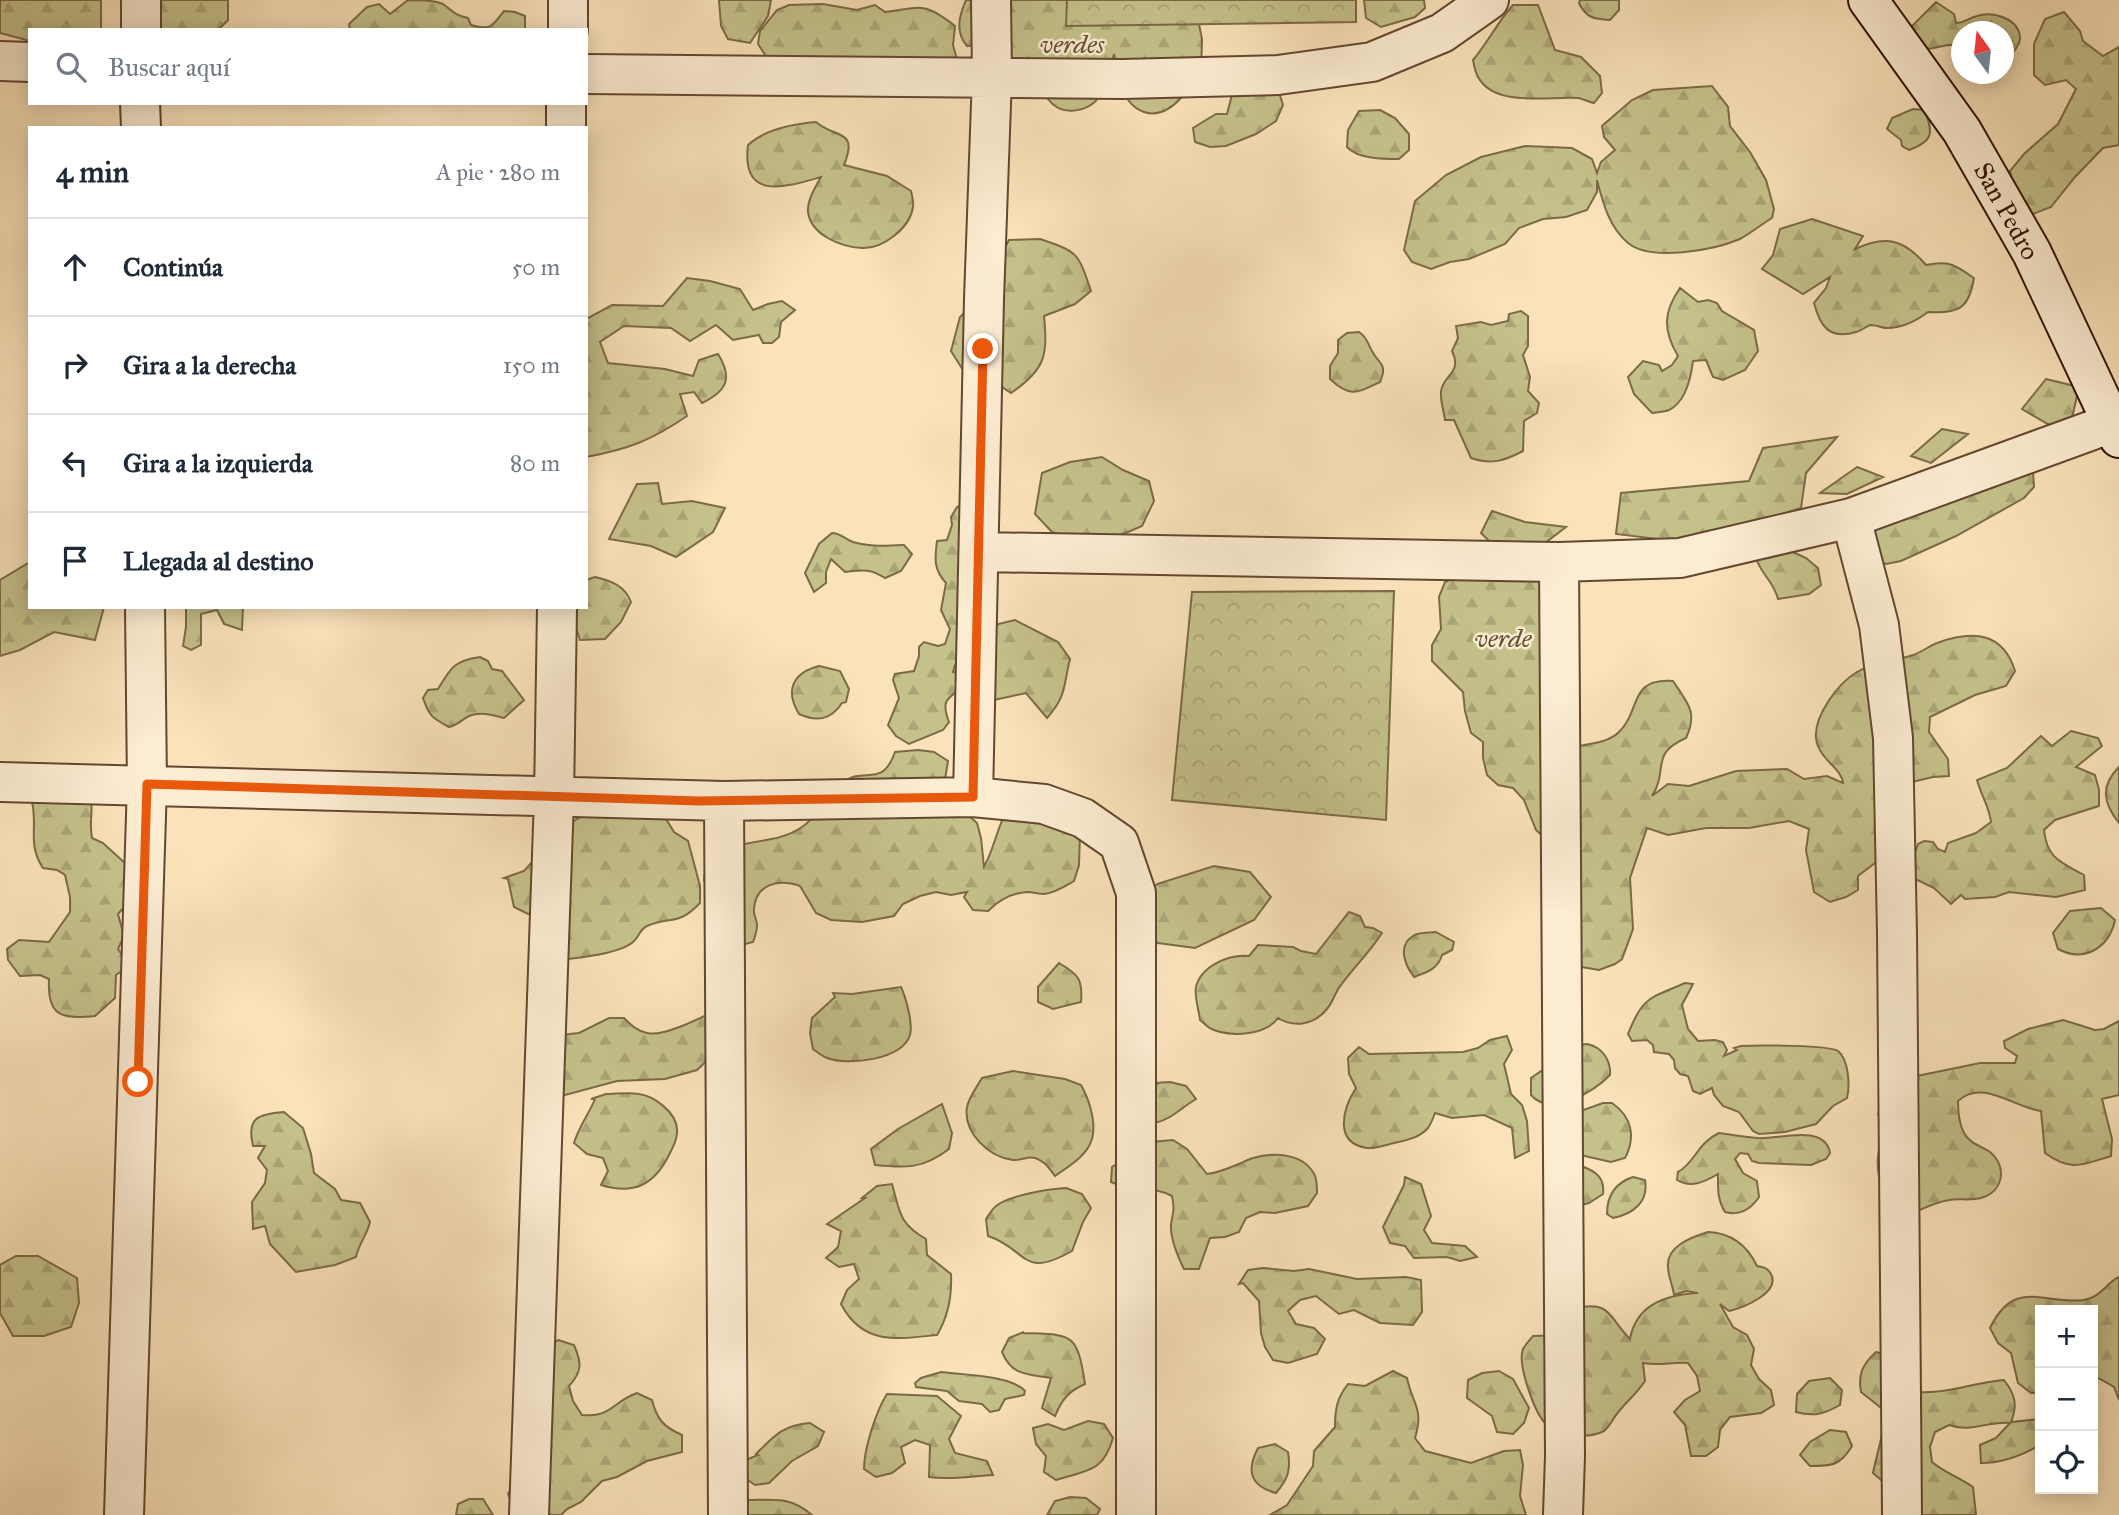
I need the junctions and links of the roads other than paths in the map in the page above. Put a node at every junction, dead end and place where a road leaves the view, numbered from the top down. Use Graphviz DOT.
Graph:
graph roads {
  1 [pos="141,0"];
  2 [pos="568,0"];
  3 [pos="991,0"];
  4 [pos="1489,0"];
  5 [pos="1868,0"];
  6 [pos="141,28"];
  7 [pos="568,28"];
  8 [pos="0,61"];
  9 [pos="28,62"];
  10 [pos="588,74"];
  11 [pos="992,76"];
  12 [pos="140,105"];
  13 [pos="566,105"];
  14 [pos="141,126"];
  15 [pos="566,126"];
  16 [pos="2116,430"];
  17 [pos="1851,518"];
  18 [pos="979,552"];
  19 [pos="1559,562"];
  20 [pos="145,609"];
  21 [pos="557,609"];
  22 [pos="0,782"];
  23 [pos="147,784"];
  24 [pos="973,797"];
  25 [pos="554,798"];
  26 [pos="724,801"];
  27 [pos="124,1515"];
  28 [pos="529,1515"];
  29 [pos="728,1515"];
  30 [pos="1136,1515"];
  31 [pos="1563,1515"];
  32 [pos="1902,1515"];
  1 -- 6 [label="street"];
  2 -- 7 [label="street"];
  3 -- 11 [label="street"];
  4 -- 11 [label="street"];
  5 -- 16 [label="street, San Pedro"];
  8 -- 9 [label="street"];
  10 -- 11 [label="street"];
  11 -- 18 [label="street"];
  12 -- 14 [label="street"];
  13 -- 15 [label="street"];
  16 -- 17 [label="street"];
  17 -- 19 [label="street"];
  17 -- 32 [label="street"];
  18 -- 19 [label="street"];
  18 -- 24 [label="street"];
  19 -- 31 [label="street"];
  20 -- 23 [label="street"];
  21 -- 25 [label="street"];
  22 -- 23 [label="street"];
  23 -- 25 [label="street"];
  23 -- 27 [label="street"];
  24 -- 26 [label="street"];
  24 -- 30 [label="street"];
  25 -- 26 [label="street"];
  25 -- 28 [label="street"];
  26 -- 29 [label="street"];
}
